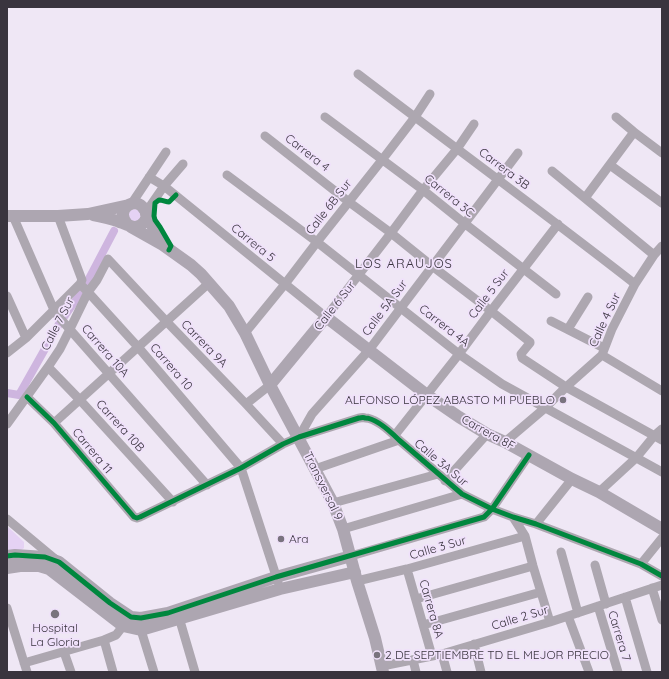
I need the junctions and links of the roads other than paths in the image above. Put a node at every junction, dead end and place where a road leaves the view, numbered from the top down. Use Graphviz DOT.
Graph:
graph roads {
  1 [pos="358,74"];
  2 [pos="430,94"];
  3 [pos="325,116"];
  4 [pos="415,117"];
  5 [pos="616,117"];
  6 [pos="474,124"];
  7 [pos="634,132"];
  8 [pos="265,136"];
  9 [pos="457,149"];
  10 [pos="166,152"];
  11 [pos="518,153"];
  12 [pos="662,153"];
  13 [pos="382,160"];
  14 [pos="183,164"];
  15 [pos="610,165"];
  16 [pos="552,171"];
  17 [pos="227,175"];
  18 [pos="149,177"];
  19 [pos="498,180"];
  20 [pos="164,186"];
  21 [pos="423,190"];
  22 [pos="585,198"];
  23 [pos="349,202"];
  24 [pos="662,203"];
  25 [pos="130,204"];
  26 [pos="146,213"];
  27 [pos="88,214"];
  28 [pos="10,216"];
  29 [pos="58,216"];
  30 [pos="464,223"];
  31 [pos="558,224"];
  32 [pos="129,225"];
  33 [pos="391,233"];
  34 [pos="317,242"];
  35 [pos="163,245"];
  36 [pos="662,246"];
  37 [pos="654,255"];
  38 [pos="108,259"];
  39 [pos="432,266"];
  40 [pos="523,269"];
  41 [pos="359,275"];
  42 [pos="209,283"];
  43 [pos="285,284"];
  44 [pos="635,284"];
  45 [pos="84,287"];
  46 [pos="556,294"];
  47 [pos="7,296"];
  48 [pos="588,297"];
  49 [pos="401,308"];
  50 [pos="491,311"];
  51 [pos="56,313"];
  52 [pos="326,317"];
  53 [pos="166,321"];
  54 [pos="551,321"];
  55 [pos="68,326"];
  56 [pos="568,329"];
  57 [pos="245,333"];
  58 [pos="26,338"];
  59 [pos="138,347"];
  60 [pos="369,350"];
  61 [pos="603,352"];
  62 [pos="7,353"];
  63 [pos="459,354"];
  64 [pos="48,367"];
  65 [pos="109,373"];
  66 [pos="270,385"];
  67 [pos="566,386"];
  68 [pos="662,391"];
  69 [pos="427,395"];
  70 [pos="27,397"];
  71 [pos="80,400"];
  72 [pos="246,404"];
  73 [pos="545,408"];
  74 [pos="54,422"];
  75 [pos="7,424"];
  76 [pos="662,429"];
  77 [pos="488,434"];
  78 [pos="299,437"];
  79 [pos="397,438"];
  80 [pos="658,438"];
  81 [pos="505,442"];
  82 [pos="283,444"];
  83 [pos="529,455"];
  84 [pos="636,458"];
  85 [pos="242,468"];
  86 [pos="315,470"];
  87 [pos="662,472"];
  88 [pos="442,477"];
  89 [pos="572,479"];
  90 [pos="207,485"];
  91 [pos="598,492"];
  92 [pos="462,494"];
  93 [pos="172,502"];
  94 [pos="332,503"];
  95 [pos="492,509"];
  96 [pos="513,517"];
  97 [pos="140,518"];
  98 [pos="7,519"];
  99 [pos="536,524"];
  100 [pos="344,529"];
  101 [pos="662,529"];
  102 [pos="525,536"];
  103 [pos="662,538"];
  104 [pos="561,552"];
  105 [pos="7,556"];
  106 [pos="351,556"];
  107 [pos="59,562"];
  108 [pos="641,564"];
  109 [pos="595,565"];
  110 [pos="533,566"];
  111 [pos="7,568"];
  112 [pos="407,569"];
  113 [pos="356,576"];
  114 [pos="662,576"];
  115 [pos="276,577"];
  116 [pos="662,585"];
  117 [pos="652,588"];
  118 [pos="280,589"];
  119 [pos="541,592"];
  120 [pos="625,597"];
  121 [pos="416,599"];
  122 [pos="602,605"];
  123 [pos="7,608"];
  124 [pos="578,613"];
  125 [pos="178,614"];
  126 [pos="568,616"];
  127 [pos="662,620"];
  128 [pos="550,622"];
  129 [pos="423,625"];
  130 [pos="122,626"];
  131 [pos="141,630"];
  132 [pos="104,640"];
  133 [pos="474,644"];
  134 [pos="64,652"];
  135 [pos="442,654"];
  136 [pos="432,656"];
  137 [pos="413,660"];
  138 [pos="24,663"];
  139 [pos="382,669"];
  140 [pos="27,672"];
  141 [pos="71,672"];
  142 [pos="113,672"];
  143 [pos="154,672"];
  144 [pos="195,672"];
  145 [pos="416,672"];
  146 [pos="447,672"];
  147 [pos="481,672"];
  148 [pos="589,672"];
  149 [pos="618,672"];
  150 [pos="647,672"];
  1 -- 4 [label="street, Carrera 3B"];
  2 -- 4 [label="street, Calle 6B Sur"];
  3 -- 13 [label="street, Carrera 3C"];
  4 -- 9 [label="street, Carrera 3B"];
  4 -- 13 [label="street, Calle 6B Sur"];
  5 -- 7 [label="street"];
  6 -- 9 [label="street, Calle 6 Sur"];
  7 -- 12 [label="street"];
  7 -- 15 [label="street"];
  8 -- 23 [label="street, Carrera 4"];
  9 -- 19 [label="street, Carrera 3B"];
  9 -- 21 [label="street, Calle 6 Sur"];
  10 -- 18 [label="street"];
  11 -- 19 [label="street, Calle 5A Sur"];
  13 -- 21 [label="street, Carrera 3C"];
  13 -- 23 [label="street, Calle 6B Sur"];
  14 -- 20 [label="street"];
  15 -- 22 [label="street"];
  15 -- 24 [label="street"];
  16 -- 22 [label="street"];
  17 -- 34 [label="street, Carrera 4A"];
  18 -- 20 [label="street, Carrera 5"];
  18 -- 25 [label="street"];
  19 -- 30 [label="street, Calle 5A Sur"];
  19 -- 31 [label="street, Carrera 3B"];
  20 -- 26 [label="street"];
  20 -- 43 [label="street, Carrera 5"];
  21 -- 30 [label="street, Carrera 3C"];
  21 -- 33 [label="street, Calle 6 Sur"];
  22 -- 37 [label="street"];
  23 -- 33 [label="street, Carrera 4"];
  23 -- 34 [label="street, Calle 6B Sur"];
  25 -- 26 [label="street"];
  25 -- 27 [label="street, Transversal 9"];
  25 -- 32 [label="street"];
  26 -- 32 [label="street"];
  26 -- 35 [label="street, Transversal 9"];
  27 -- 29 [label="street, Transversal 9"];
  27 -- 32 [label="street, Transversal 9"];
  28 -- 29 [label="street, Transversal 9"];
  28 -- 51 [label="street, Carrera 10A"];
  29 -- 45 [label="street, Carrera 10"];
  30 -- 39 [label="street, Calle 5A Sur"];
  30 -- 40 [label="street, Carrera 3C"];
  31 -- 40 [label="street, Calle 5 Sur"];
  31 -- 44 [label="street, Carrera 3B"];
  32 -- 35 [label="street, Transversal 9"];
  33 -- 39 [label="street"];
  33 -- 41 [label="street, Calle 6 Sur"];
  34 -- 41 [label="street, Carrera 4A"];
  34 -- 43 [label="street, Calle 6B Sur"];
  35 -- 42 [label="street, Transversal 9"];
  36 -- 37 [label="street, Calle 4 Sur"];
  37 -- 44 [label="street, Calle 4 Sur"];
  38 -- 45 [label="street, Calle 7 Sur"];
  38 -- 53 [label="street, Carrera 9A"];
  39 -- 49 [label="street, Calle 5A Sur"];
  39 -- 50 [label="street"];
  40 -- 46 [label="street, Carrera 3C"];
  40 -- 50 [label="street, Calle 5 Sur"];
  41 -- 49 [label="street, Carrera 4A"];
  41 -- 52 [label="street, Calle 6 Sur"];
  42 -- 53 [label="street"];
  42 -- 57 [label="street, Transversal 9"];
  43 -- 52 [label="street, Carrera 5"];
  43 -- 57 [label="street, Calle 6B Sur"];
  44 -- 61 [label="street, Calle 4 Sur"];
  45 -- 51 [label="street, Calle 7 Sur"];
  45 -- 55 [label="street, Calle 7 Sur"];
  45 -- 59 [label="street, Carrera 10"];
  47 -- 58 [label="street"];
  48 -- 56 [label="street"];
  49 -- 60 [label="street, Calle 5A Sur"];
  49 -- 63 [label="street, Carrera 4A"];
  50 -- 63 [label="street, Calle 5 Sur"];
  50 -- 67 [label="street"];
  51 -- 55 [label="street, Carrera 10A"];
  51 -- 58 [label="street, Calle 7 Sur"];
  52 -- 60 [label="street, Carrera 8F"];
  52 -- 66 [label="street, Calle 6 Sur"];
  53 -- 59 [label="street"];
  53 -- 72 [label="street, Carrera 9A"];
  54 -- 56 [label="street"];
  55 -- 64 [label="street, Calle 7 Sur"];
  55 -- 65 [label="street, Carrera 10A"];
  56 -- 61 [label="street"];
  57 -- 66 [label="street, Transversal 9"];
  58 -- 62 [label="street, Calle 7 Sur"];
  59 -- 65 [label="street"];
  59 -- 85 [label="street, Carrera 10"];
  60 -- 69 [label="street, Carrera 8F"];
  60 -- 78 [label="street, Calle 5A Sur"];
  61 -- 67 [label="street, Calle 4 Sur"];
  61 -- 68 [label="street"];
  63 -- 69 [label="street, Calle 5 Sur"];
  63 -- 73 [label="street, Carrera 4A"];
  64 -- 70 [label="street, Calle 7 Sur"];
  64 -- 71 [label="street, Carrera 10B"];
  65 -- 71 [label="street"];
  65 -- 90 [label="street, Carrera 10A"];
  66 -- 72 [label="street, Calle 6 Sur"];
  66 -- 78 [label="street, Transversal 9"];
  67 -- 73 [label="street, Calle 4 Sur"];
  67 -- 80 [label="street"];
  69 -- 77 [label="street, Carrera 8F"];
  69 -- 79 [label="street, Calle 5 Sur"];
  70 -- 74 [label="street, Carrera 11"];
  70 -- 75 [label="street, Calle 7 Sur"];
  71 -- 74 [label="street"];
  71 -- 93 [label="street, Carrera 10B"];
  72 -- 82 [label="street, Carrera 9A"];
  73 -- 81 [label="street, Calle 4 Sur"];
  73 -- 84 [label="street, Carrera 4A"];
  74 -- 97 [label="street, Carrera 11"];
  76 -- 80 [label="street"];
  77 -- 81 [label="street, Carrera 8F"];
  77 -- 88 [label="street"];
  78 -- 79 [label="street, Calle 3A Sur"];
  78 -- 82 [label="street, Calle 3A Sur"];
  78 -- 86 [label="street, Transversal 9"];
  79 -- 86 [label="street"];
  79 -- 88 [label="street, Calle 3A Sur"];
  80 -- 84 [label="street"];
  81 -- 83 [label="street, Carrera 8F"];
  82 -- 85 [label="street, Calle 3A Sur"];
  83 -- 89 [label="street, Carrera 8F"];
  83 -- 95 [label="street"];
  84 -- 87 [label="street, Carrera 4A"];
  84 -- 91 [label="street"];
  85 -- 90 [label="street, Calle 3A Sur"];
  85 -- 115 [label="street"];
  86 -- 94 [label="street, Transversal 9"];
  88 -- 92 [label="street, Calle 3A Sur"];
  88 -- 94 [label="street"];
  89 -- 91 [label="street, Carrera 8F"];
  89 -- 99 [label="street"];
  90 -- 93 [label="street, Calle 3A Sur"];
  91 -- 101 [label="street, Carrera 8F"];
  92 -- 95 [label="street, Calle 3A Sur"];
  92 -- 100 [label="street"];
  93 -- 97 [label="street, Calle 3A Sur"];
  94 -- 100 [label="street, Transversal 9"];
  95 -- 96 [label="street, Calle 3A Sur"];
  95 -- 106 [label="street"];
  96 -- 99 [label="street, Calle 3A Sur"];
  96 -- 102 [label="street"];
  98 -- 107 [label="street"];
  99 -- 108 [label="street, Calle 3A Sur"];
  100 -- 106 [label="street, Transversal 9"];
  102 -- 110 [label="street"];
  102 -- 112 [label="street, Calle 3 Sur"];
  103 -- 108 [label="street"];
  104 -- 124 [label="street"];
  105 -- 107 [label="street"];
  106 -- 113 [label="street, Transversal 9"];
  106 -- 115 [label="street"];
  107 -- 125 [label="street"];
  108 -- 114 [label="street, Calle 3A Sur"];
  109 -- 122 [label="street, Carrera 7"];
  110 -- 119 [label="street"];
  110 -- 121 [label="street"];
  111 -- 130 [label="street"];
  112 -- 113 [label="street, Calle 3 Sur"];
  112 -- 121 [label="street, Carrera 8A"];
  113 -- 118 [label="street"];
  113 -- 139 [label="street, Transversal 9"];
  115 -- 118 [label="street"];
  115 -- 125 [label="street"];
  116 -- 117 [label="street, Calle 2 Sur"];
  117 -- 120 [label="street, Calle 2 Sur"];
  117 -- 127 [label="street"];
  118 -- 125 [label="street"];
  119 -- 128 [label="street"];
  119 -- 129 [label="street"];
  120 -- 122 [label="street, Calle 2 Sur"];
  120 -- 150 [label="street"];
  121 -- 129 [label="street, Carrera 8A"];
  122 -- 124 [label="street, Calle 2 Sur"];
  122 -- 149 [label="street, Carrera 7"];
  123 -- 138 [label="street"];
  124 -- 126 [label="street, Calle 2 Sur"];
  125 -- 131 [label="street"];
  125 -- 144 [label="street"];
  126 -- 128 [label="street, Calle 2 Sur"];
  126 -- 148 [label="street"];
  128 -- 133 [label="street, Calle 2 Sur"];
  129 -- 136 [label="street, Carrera 8A"];
  130 -- 131 [label="street"];
  130 -- 132 [label="street"];
  131 -- 143 [label="street"];
  132 -- 134 [label="street"];
  132 -- 142 [label="street"];
  133 -- 135 [label="street, Calle 2 Sur"];
  133 -- 147 [label="street"];
  134 -- 138 [label="street"];
  134 -- 141 [label="street"];
  135 -- 136 [label="street, Calle 2 Sur"];
  135 -- 146 [label="street"];
  136 -- 137 [label="street, Calle 2 Sur"];
  137 -- 139 [label="street, Calle 2 Sur"];
  137 -- 145 [label="street"];
  138 -- 140 [label="street"];
}
